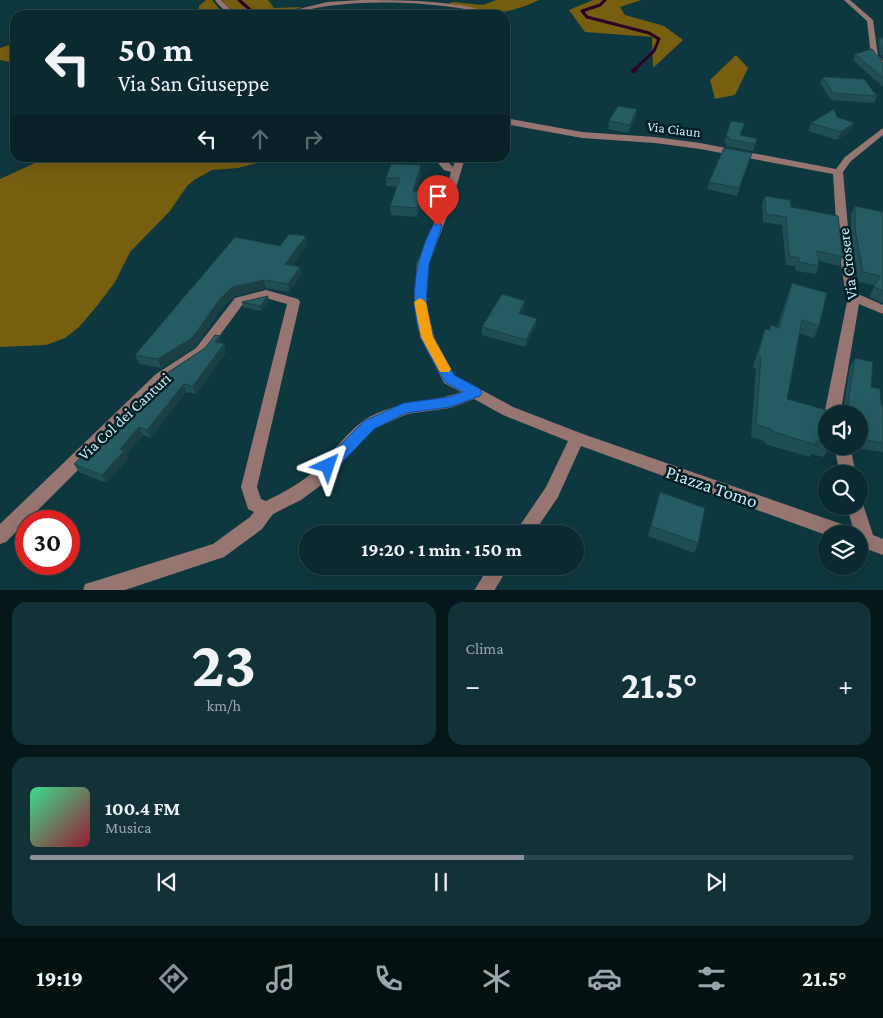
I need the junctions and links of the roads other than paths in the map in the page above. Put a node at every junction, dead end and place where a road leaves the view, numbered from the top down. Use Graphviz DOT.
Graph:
graph roads {
  1 [pos="218,0"];
  2 [pos="847,0"];
  3 [pos="227,10"];
  4 [pos="300,10"];
  5 [pos="474,10"];
  6 [pos="883,66"];
  7 [pos="510,123"];
  8 [pos="883,131"];
  9 [pos="442,162"];
  10 [pos="459,162"];
  11 [pos="457,171"];
  12 [pos="838,172"];
  13 [pos="852,296"];
  14 [pos="883,310"];
  15 [pos="475,393"];
  16 [pos="834,405"];
  17 [pos="577,438"];
  18 [pos="267,509"];
  19 [pos="529,525"];
  20 [pos="823,525"];
  21 [pos="0,536"];
  22 [pos="868,541"];
  23 [pos="883,547"];
  24 [pos="494,575"];
  25 [pos="92,590"];
  26 [pos="483,590"];
  1 -- 3 [label="street"];
  2 -- 6 [label="street"];
  4 -- 5 [label="street"];
  7 -- 12 [label="street, Via Ciaun"];
  8 -- 12 [label="street"];
  9 -- 11 [label="street"];
  10 -- 11 [label="street, Piazza Tomo"];
  11 -- 15 [label="street, Piazza Tomo"];
  12 -- 13 [label="street, Via Crosere"];
  13 -- 14 [label="street"];
  13 -- 16 [label="street, Via Crosere"];
  15 -- 17 [label="street, Piazza Tomo"];
  15 -- 18 [label="street"];
  17 -- 19 [label="street"];
  17 -- 20 [label="street, Piazza Tomo"];
  18 -- 21 [label="street, Via Col dei Canturi"];
  18 -- 25 [label="street"];
  22 -- 23 [label="street, Piazza Tomo"];
  24 -- 26 [label="street"];
}
